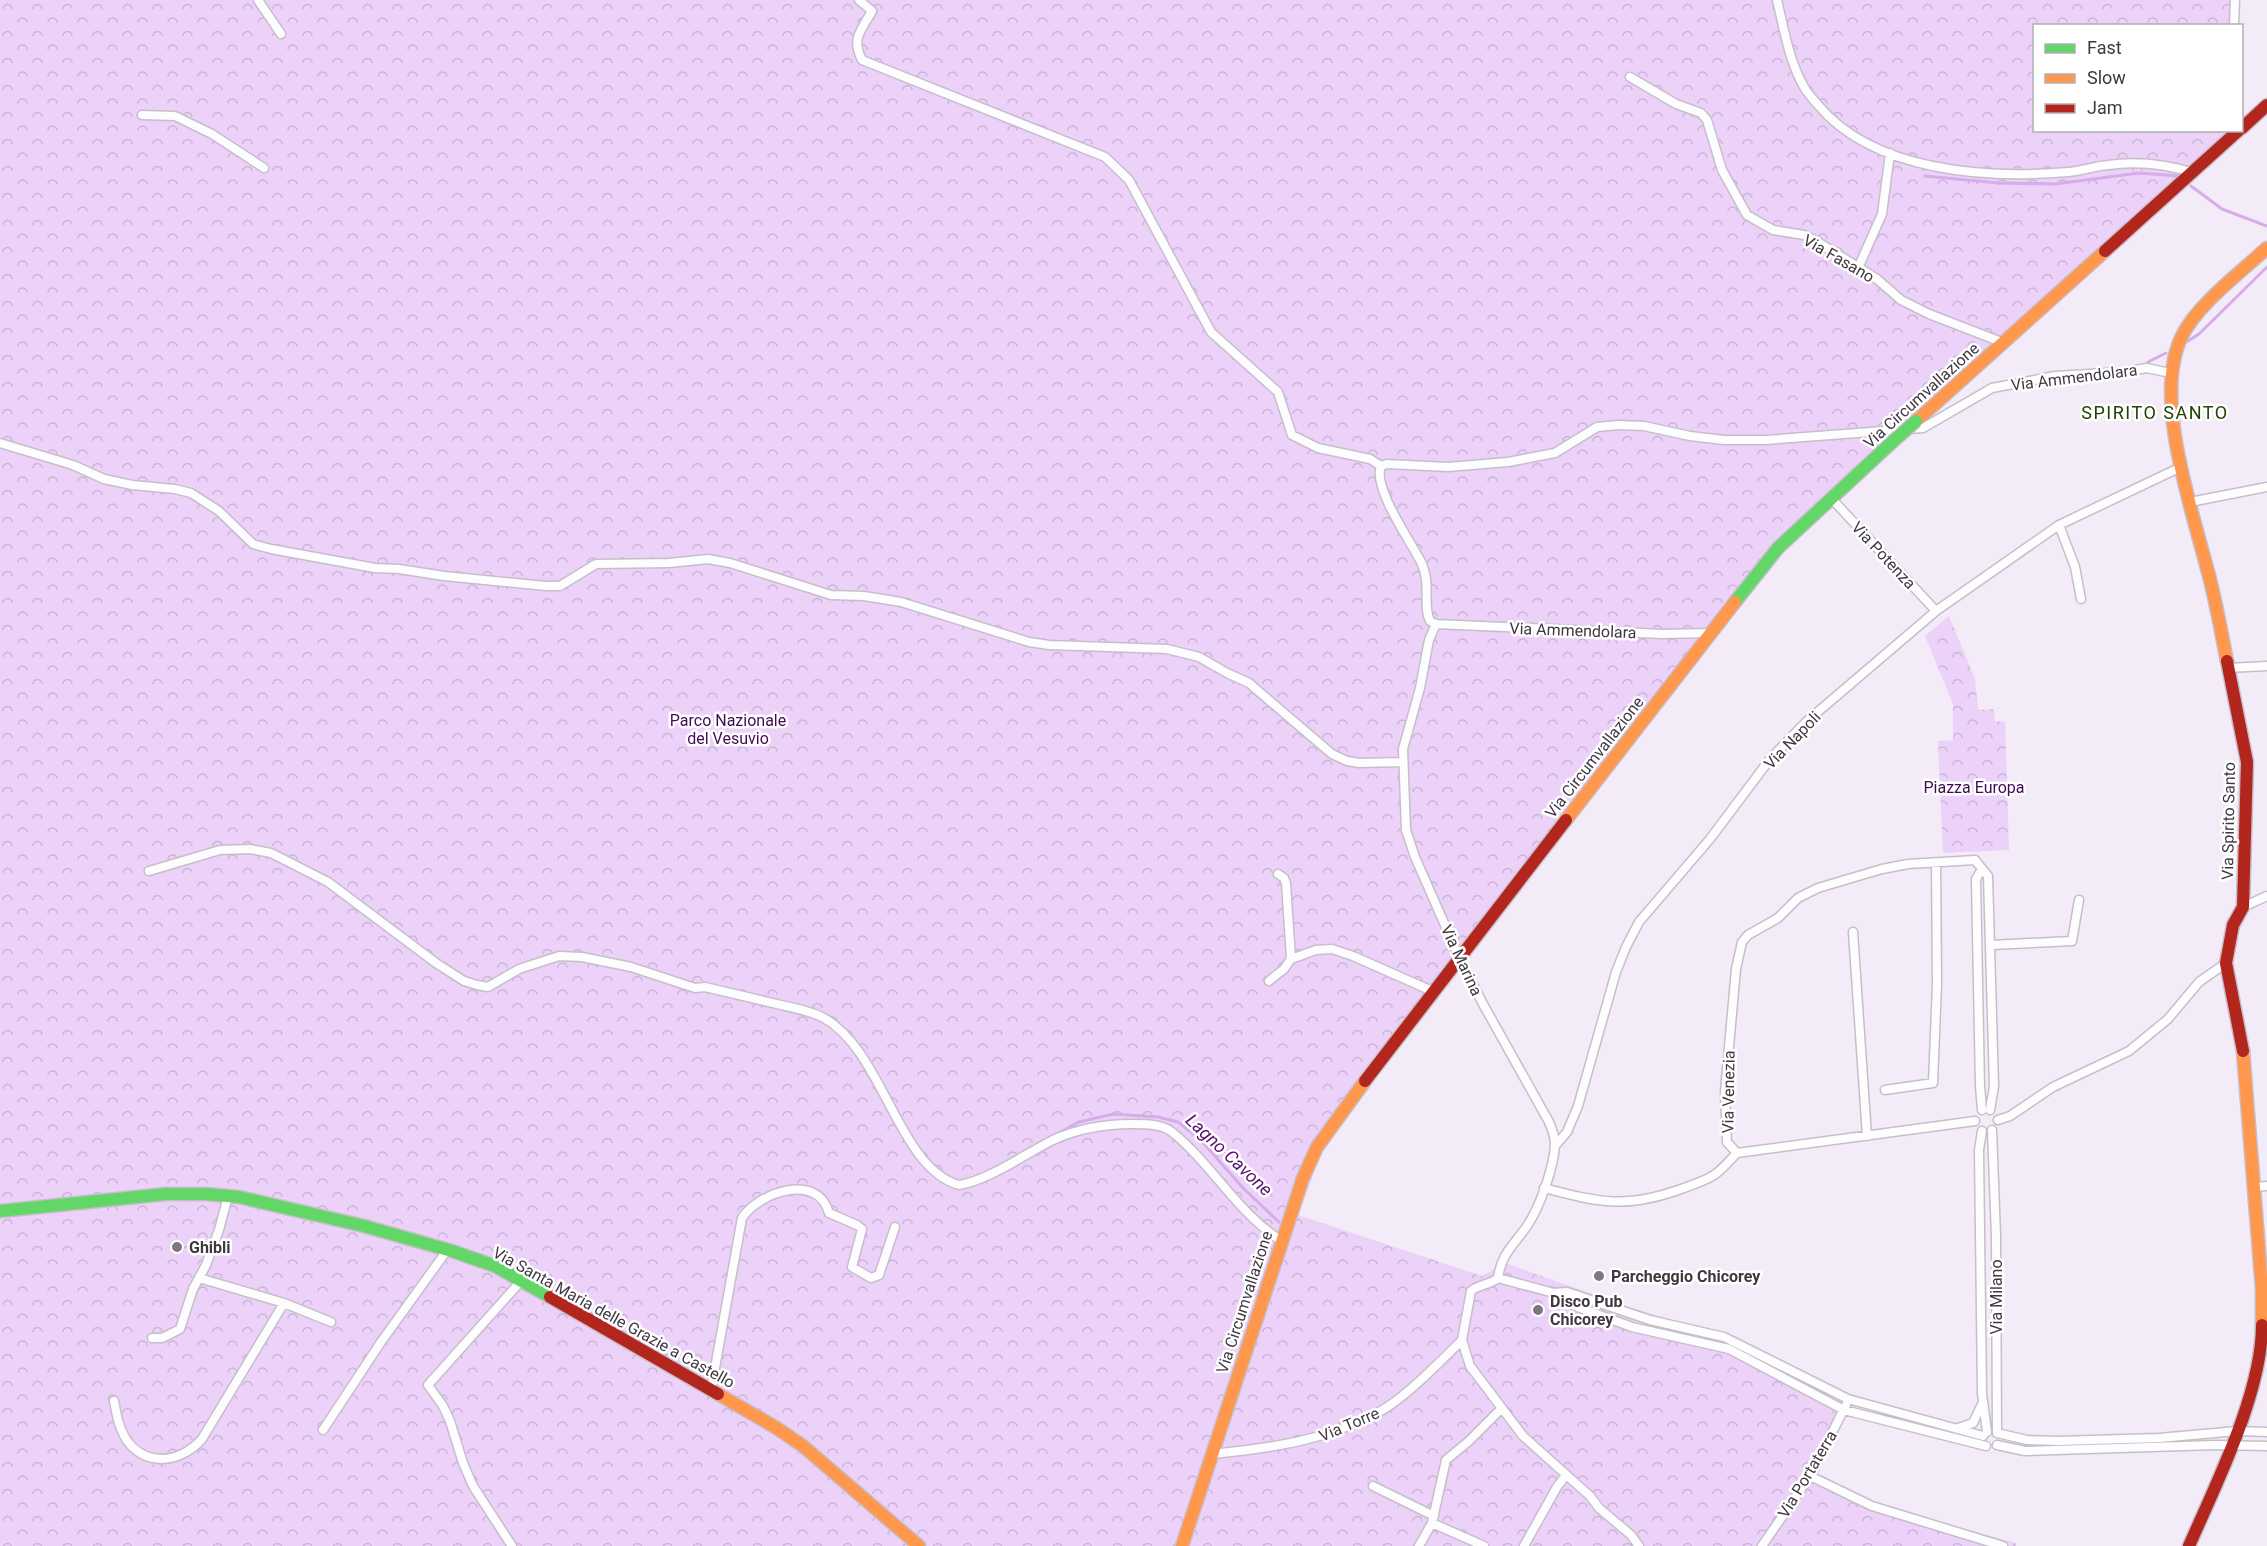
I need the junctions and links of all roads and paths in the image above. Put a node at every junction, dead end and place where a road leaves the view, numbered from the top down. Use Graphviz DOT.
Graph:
graph roads {
  1 [pos="258,0"];
  2 [pos="859,0"];
  3 [pos="1777,0"];
  4 [pos="2235,0"];
  5 [pos="2234,24"];
  6 [pos="281,34"];
  7 [pos="1630,77"];
  8 [pos="2267,105"];
  9 [pos="142,115"];
  10 [pos="2243,125"];
  11 [pos="2236,132"];
  12 [pos="1890,153"];
  13 [pos="264,168"];
  14 [pos="2194,173"];
  15 [pos="2267,248"];
  16 [pos="1859,266"];
  17 [pos="2004,343"];
  18 [pos="2170,373"];
  19 [pos="0,443"];
  20 [pos="1381,466"];
  21 [pos="2181,467"];
  22 [pos="2267,487"];
  23 [pos="1831,498"];
  24 [pos="2190,502"];
  25 [pos="2060,525"];
  26 [pos="2081,599"];
  27 [pos="1936,611"];
  28 [pos="1436,624"];
  29 [pos="1711,633"];
  30 [pos="2267,666"];
  31 [pos="2228,668"];
  32 [pos="1403,762"];
  33 [pos="1936,862"];
  34 [pos="1982,869"];
  35 [pos="149,871"];
  36 [pos="1278,874"];
  37 [pos="2267,896"];
  38 [pos="2079,900"];
  39 [pos="2243,907"];
  40 [pos="1853,932"];
  41 [pos="1991,945"];
  42 [pos="1460,957"];
  43 [pos="1291,959"];
  44 [pos="2226,963"];
  45 [pos="1269,981"];
  46 [pos="1432,991"];
  47 [pos="1885,1090"];
  48 [pos="1986,1110"];
  49 [pos="1998,1120"];
  50 [pos="1976,1121"];
  51 [pos="1992,1130"];
  52 [pos="1982,1131"];
  53 [pos="1867,1136"];
  54 [pos="1555,1146"];
  55 [pos="1737,1153"];
  56 [pos="2261,1186"];
  57 [pos="1544,1188"];
  58 [pos="228,1196"];
  59 [pos="0,1211"];
  60 [pos="895,1227"];
  61 [pos="1284,1235"];
  62 [pos="448,1249"];
  63 [pos="199,1278"];
  64 [pos="1498,1278"];
  65 [pos="521,1281"];
  66 [pos="1554,1293"];
  67 [pos="284,1302"];
  68 [pos="331,1322"];
  69 [pos="152,1338"];
  70 [pos="1462,1340"];
  71 [pos="711,1390"];
  72 [pos="1848,1399"];
  73 [pos="114,1401"];
  74 [pos="1982,1403"];
  75 [pos="1501,1409"];
  76 [pos="1844,1410"];
  77 [pos="1958,1428"];
  78 [pos="322,1430"];
  79 [pos="2236,1431"];
  80 [pos="2267,1432"];
  81 [pos="1997,1433"];
  82 [pos="1985,1434"];
  83 [pos="1997,1445"];
  84 [pos="2231,1445"];
  85 [pos="1986,1446"];
  86 [pos="2267,1446"];
  87 [pos="1212,1454"];
  88 [pos="1566,1475"];
  89 [pos="1810,1476"];
  90 [pos="1373,1486"];
  91 [pos="1433,1519"];
  92 [pos="512,1546"];
  93 [pos="919,1546"];
  94 [pos="1182,1546"];
  95 [pos="1419,1546"];
  96 [pos="1484,1546"];
  97 [pos="1524,1546"];
  98 [pos="1639,1546"];
  99 [pos="1762,1546"];
  100 [pos="2003,1546"];
  101 [pos="2189,1546"];
  1 -- 6 [label="street"];
  2 -- 20 [label="street"];
  3 -- 12 [label="street"];
  4 -- 5 [label="street"];
  7 -- 16 [label="street, Via Fasano"];
  8 -- 10 [label="street, Via Circumvallazione"];
  9 -- 13 [label="street"];
  11 -- 14 [label="street, Via Circumvallazione"];
  12 -- 14 [label="street"];
  12 -- 16 [label="street"];
  14 -- 17 [label="street, Via Circumvallazione"];
  15 -- 18 [label="street, Via Spirito Santo"];
  16 -- 17 [label="street, Via Fasano"];
  17 -- 23 [label="street, Via Circumvallazione, bridge"];
  18 -- 20 [label="street, Via Ammendolara"];
  18 -- 21 [label="street, Via Spirito Santo"];
  19 -- 32 [label="street"];
  20 -- 28 [label="street"];
  21 -- 24 [label="street, Via Spirito Santo"];
  21 -- 25 [label="street, Via Napoli"];
  22 -- 24 [label="street"];
  23 -- 27 [label="street, Via Potenza"];
  23 -- 29 [label="street, Via Circumvallazione"];
  24 -- 31 [label="street, Via Spirito Santo"];
  25 -- 26 [label="street"];
  25 -- 27 [label="street, Via Napoli"];
  27 -- 54 [label="street, Via Napoli"];
  28 -- 29 [label="street, Via Ammendolara"];
  28 -- 32 [label="street"];
  29 -- 42 [label="street, Via Circumvallazione"];
  30 -- 31 [label="street"];
  31 -- 39 [label="street, Via Spirito Santo"];
  32 -- 42 [label="street, Via Marina"];
  33 -- 34 [label="street"];
  33 -- 47 [label="street"];
  33 -- 55 [label="street, Via Venezia"];
  34 -- 41 [label="street"];
  34 -- 48 [label="street"];
  35 -- 61 [label="street"];
  36 -- 43 [label="street"];
  37 -- 39 [label="street"];
  38 -- 41 [label="street"];
  39 -- 44 [label="street, Via Spirito Santo"];
  40 -- 53 [label="street"];
  41 -- 48 [label="street"];
  42 -- 46 [label="street, Via Circumvallazione"];
  42 -- 54 [label="street, Via Marina"];
  43 -- 45 [label="street"];
  43 -- 46 [label="street"];
  44 -- 49 [label="street"];
  44 -- 56 [label="street"];
  46 -- 61 [label="street, Via Circumvallazione"];
  48 -- 49 [label="street"];
  48 -- 50 [label="street"];
  49 -- 51 [label="street"];
  50 -- 52 [label="street"];
  50 -- 53 [label="street, Via Venezia"];
  51 -- 52 [label="street"];
  51 -- 81 [label="street, Via Milano"];
  52 -- 74 [label="street, Via Milano"];
  53 -- 55 [label="street, Via Venezia"];
  54 -- 57 [label="street"];
  55 -- 57 [label="street"];
  56 -- 79 [label="street"];
  57 -- 64 [label="street"];
  58 -- 59 [label="street, Via Santa Maria delle Grazie a Castello"];
  58 -- 62 [label="street, Via Santa Maria delle Grazie a Castello"];
  58 -- 63 [label="street"];
  60 -- 71 [label="street"];
  61 -- 87 [label="street, Via Circumvallazione"];
  62 -- 65 [label="street, Via Santa Maria delle Grazie a Castello"];
  62 -- 78 [label="street"];
  63 -- 67 [label="street"];
  63 -- 69 [label="street"];
  64 -- 66 [label="street"];
  64 -- 70 [label="street"];
  65 -- 71 [label="street, Via Santa Maria delle Grazie a Castello"];
  65 -- 92 [label="street"];
  66 -- 72 [label="street"];
  66 -- 76 [label="street"];
  67 -- 68 [label="street"];
  67 -- 73 [label="street"];
  70 -- 75 [label="street"];
  70 -- 87 [label="street, Via Torre"];
  71 -- 93 [label="street, Via Santa Maria delle Grazie a Castello"];
  72 -- 76 [label="street, Via Portaterra"];
  72 -- 77 [label="street"];
  74 -- 77 [label="street"];
  74 -- 82 [label="street, Via Milano"];
  75 -- 88 [label="street"];
  75 -- 91 [label="street"];
  76 -- 85 [label="street"];
  76 -- 89 [label="street, Via Portaterra"];
  77 -- 82 [label="street"];
  79 -- 80 [label="street"];
  79 -- 81 [label="street"];
  79 -- 84 [label="street"];
  81 -- 82 [label="street"];
  81 -- 83 [label="street"];
  82 -- 85 [label="street"];
  83 -- 84 [label="street"];
  83 -- 85 [label="street"];
  84 -- 86 [label="street"];
  84 -- 101 [label="street"];
  87 -- 94 [label="street, Via Circumvallazione"];
  88 -- 97 [label="street"];
  88 -- 98 [label="street"];
  89 -- 99 [label="street, Via Portaterra"];
  89 -- 100 [label="street"];
  90 -- 91 [label="street"];
  91 -- 95 [label="street"];
  91 -- 96 [label="street"];
}
